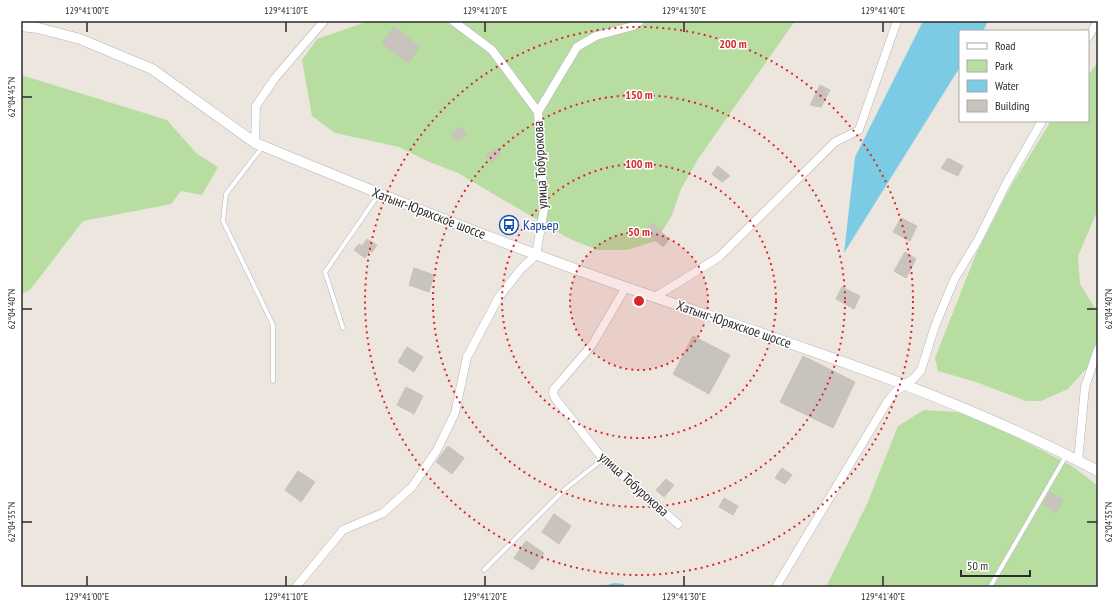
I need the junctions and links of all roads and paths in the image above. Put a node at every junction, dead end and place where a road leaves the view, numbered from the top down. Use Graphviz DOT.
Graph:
graph roads {
  1 [pos="324,21"];
  2 [pos="453,21"];
  3 [pos="640,21"];
  4 [pos="897,21"];
  5 [pos="1098,21"];
  6 [pos="21,26"];
  7 [pos="1089,35"];
  8 [pos="538,112"];
  9 [pos="1041,122"];
  10 [pos="259,144"];
  11 [pos="380,194"];
  12 [pos="536,255"];
  13 [pos="626,287"];
  14 [pos="655,297"];
  15 [pos="343,328"];
  16 [pos="1098,349"];
  17 [pos="273,381"];
  18 [pos="907,384"];
  19 [pos="1066,455"];
  20 [pos="603,459"];
  21 [pos="1078,461"];
  22 [pos="1098,471"];
  23 [pos="678,524"];
  24 [pos="484,570"];
  25 [pos="296,587"];
  26 [pos="776,587"];
  27 [pos="990,587"];
  1 -- 10 [label="street"];
  2 -- 8 [label="street, улица Тобурокова"];
  3 -- 8 [label="street"];
  4 -- 14 [label="street"];
  5 -- 7 [label="street"];
  6 -- 10 [label="street, Хатынг-Юряхское шоссе"];
  8 -- 12 [label="street, улица Тобурокова"];
  9 -- 18 [label="street"];
  10 -- 11 [label="street, Хатынг-Юряхское шоссе"];
  10 -- 17 [label="lane"];
  11 -- 12 [label="street, Хатынг-Юряхское шоссе"];
  11 -- 15 [label="lane"];
  12 -- 13 [label="street, Хатынг-Юряхское шоссе"];
  12 -- 25 [label="street"];
  13 -- 14 [label="street, Хатынг-Юряхское шоссе"];
  13 -- 20 [label="street, улица Тобурокова"];
  14 -- 18 [label="street, Хатынг-Юряхское шоссе"];
  16 -- 21 [label="street"];
  18 -- 19 [label="street, Хатынг-Юряхское шоссе"];
  18 -- 26 [label="street"];
  19 -- 21 [label="street, Хатынг-Юряхское шоссе"];
  19 -- 27 [label="lane"];
  20 -- 23 [label="street, улица Тобурокова"];
  20 -- 24 [label="lane"];
  21 -- 22 [label="street, Хатынг-Юряхское шоссе"];
}
